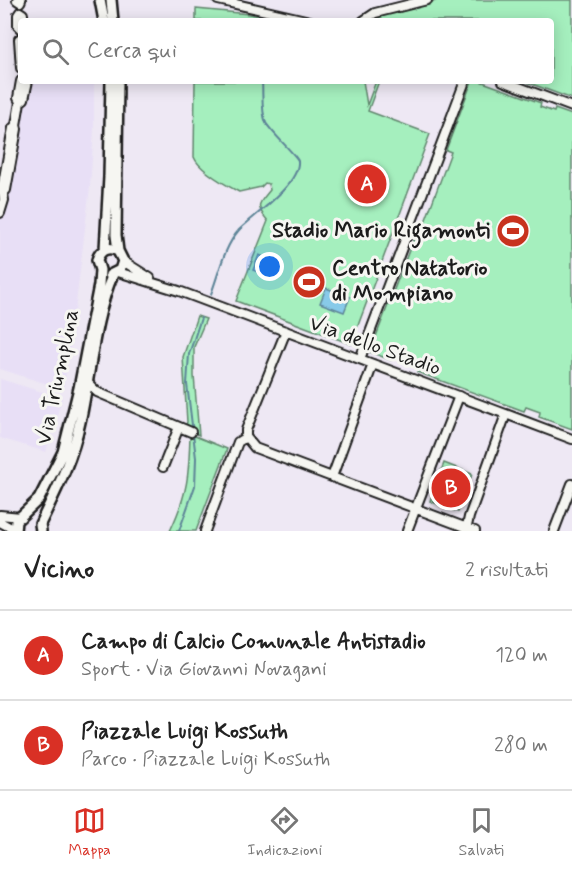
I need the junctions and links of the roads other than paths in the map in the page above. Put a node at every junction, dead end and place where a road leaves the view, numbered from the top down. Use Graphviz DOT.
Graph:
graph roads {
  1 [pos="99,0"];
  2 [pos="111,0"];
  3 [pos="218,0"];
  4 [pos="427,0"];
  5 [pos="19,1"];
  6 [pos="20,12"];
  7 [pos="18,18"];
  8 [pos="23,18"];
  9 [pos="103,18"];
  10 [pos="113,18"];
  11 [pos="297,18"];
  12 [pos="368,18"];
  13 [pos="20,84"];
  14 [pos="27,84"];
  15 [pos="111,84"];
  16 [pos="118,84"];
  17 [pos="464,84"];
  18 [pos="511,84"];
  19 [pos="20,102"];
  20 [pos="572,107"];
  21 [pos="2,196"];
  22 [pos="0,213"];
  23 [pos="105,249"];
  24 [pos="118,251"];
  25 [pos="123,261"];
  26 [pos="100,270"];
  27 [pos="116,273"];
  28 [pos="165,286"];
  29 [pos="286,331"];
  30 [pos="360,359"];
  31 [pos="373,364"];
  32 [pos="88,383"];
  33 [pos="459,396"];
  34 [pos="506,414"];
  35 [pos="179,427"];
  36 [pos="191,432"];
  37 [pos="246,437"];
  38 [pos="572,439"];
  39 [pos="163,467"];
  40 [pos="332,477"];
  41 [pos="572,484"];
  42 [pos="416,509"];
  43 [pos="0,515"];
  44 [pos="22,517"];
  45 [pos="0,522"];
  46 [pos="40,527"];
  47 [pos="469,530"];
  48 [pos="15,531"];
  49 [pos="205,531"];
  50 [pos="407,531"];
  51 [pos="554,531"];
  1 -- 9 [label="main road"];
  2 -- 10 [label="main road"];
  3 -- 11 [label="street"];
  4 -- 12 [label="street"];
  5 -- 6 [label="street"];
  6 -- 7 [label="street"];
  6 -- 8 [label="street"];
  13 -- 19 [label="street"];
  14 -- 19 [label="street"];
  15 -- 23 [label="main road, Via Triumplina"];
  16 -- 24 [label="main road"];
  17 -- 30 [label="street"];
  18 -- 20 [label="street"];
  19 -- 21 [label="street"];
  21 -- 22 [label="street"];
  23 -- 24 [label="main road"];
  23 -- 26 [label="main road, Via Triumplina"];
  24 -- 25 [label="main road"];
  25 -- 27 [label="main road, Via Triumplina"];
  25 -- 28 [label="street, Via dello Stadio"];
  26 -- 27 [label="main road"];
  26 -- 44 [label="main road, Via Triumplina"];
  27 -- 28 [label="street, Via dello Stadio"];
  27 -- 32 [label="main road, Via Triumplina"];
  28 -- 29 [label="street, Via dello Stadio"];
  29 -- 30 [label="street, Via dello Stadio"];
  29 -- 37 [label="street"];
  30 -- 31 [label="street, Via dello Stadio"];
  31 -- 33 [label="street, Via dello Stadio"];
  31 -- 40 [label="street"];
  32 -- 35 [label="street, Via Triumplina"];
  32 -- 46 [label="main road, Via Triumplina"];
  33 -- 34 [label="street, Via dello Stadio"];
  33 -- 42 [label="street"];
  34 -- 38 [label="street, Via dello Stadio"];
  34 -- 47 [label="street"];
  35 -- 36 [label="street, Via Triumplina"];
  35 -- 39 [label="street"];
  37 -- 40 [label="street"];
  37 -- 49 [label="street"];
  40 -- 42 [label="street"];
  41 -- 51 [label="street"];
  42 -- 47 [label="street"];
  42 -- 50 [label="street"];
  43 -- 44 [label="street"];
  44 -- 46 [label="main road, Via Triumplina"];
  44 -- 48 [label="main road, Via Triumplina"];
  45 -- 48 [label="street"];
}
